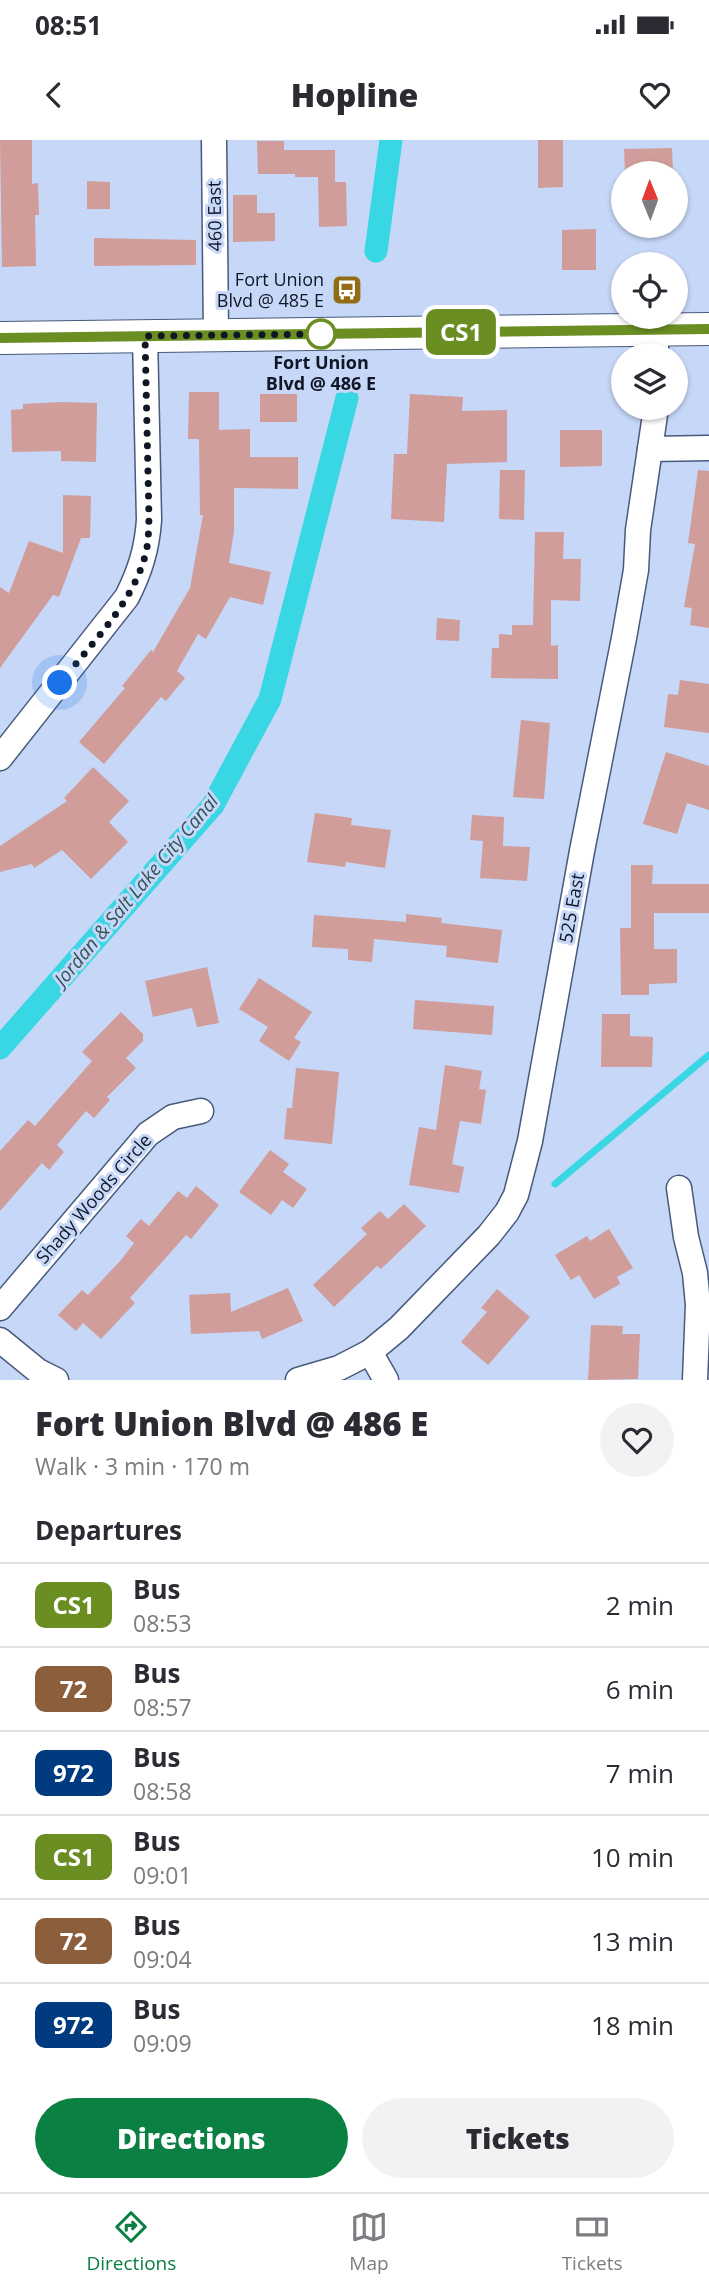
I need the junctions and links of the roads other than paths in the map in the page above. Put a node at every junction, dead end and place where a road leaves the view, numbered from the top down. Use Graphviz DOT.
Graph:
graph roads {
  1 [pos="214,140"];
  2 [pos="709,329"];
  3 [pos="216,335"];
  4 [pos="145,336"];
  5 [pos="0,338"];
  6 [pos="656,342"];
  7 [pos="654,420"];
  8 [pos="709,448"];
  9 [pos="650,449"];
  10 [pos="0,758"];
  11 [pos="201,1111"];
  12 [pos="679,1188"];
  13 [pos="0,1308"];
  14 [pos="0,1340"];
  15 [pos="370,1352"];
  16 [pos="56,1380"];
  17 [pos="298,1380"];
  18 [pos="386,1380"];
  19 [pos="695,1380"];
  1 -- 3 [label="street, 460 East"];
  2 -- 6 [label="main road"];
  3 -- 4 [label="main road"];
  3 -- 6 [label="main road"];
  4 -- 5 [label="main road"];
  4 -- 10 [label="street"];
  7 -- 9 [label="street, 525 East"];
  8 -- 9 [label="street"];
  9 -- 15 [label="street, 525 East"];
  11 -- 13 [label="street, Shady Woods Circle"];
  12 -- 19 [label="street"];
  14 -- 16 [label="street"];
  15 -- 17 [label="street, 525 East"];
  15 -- 18 [label="street"];
}
